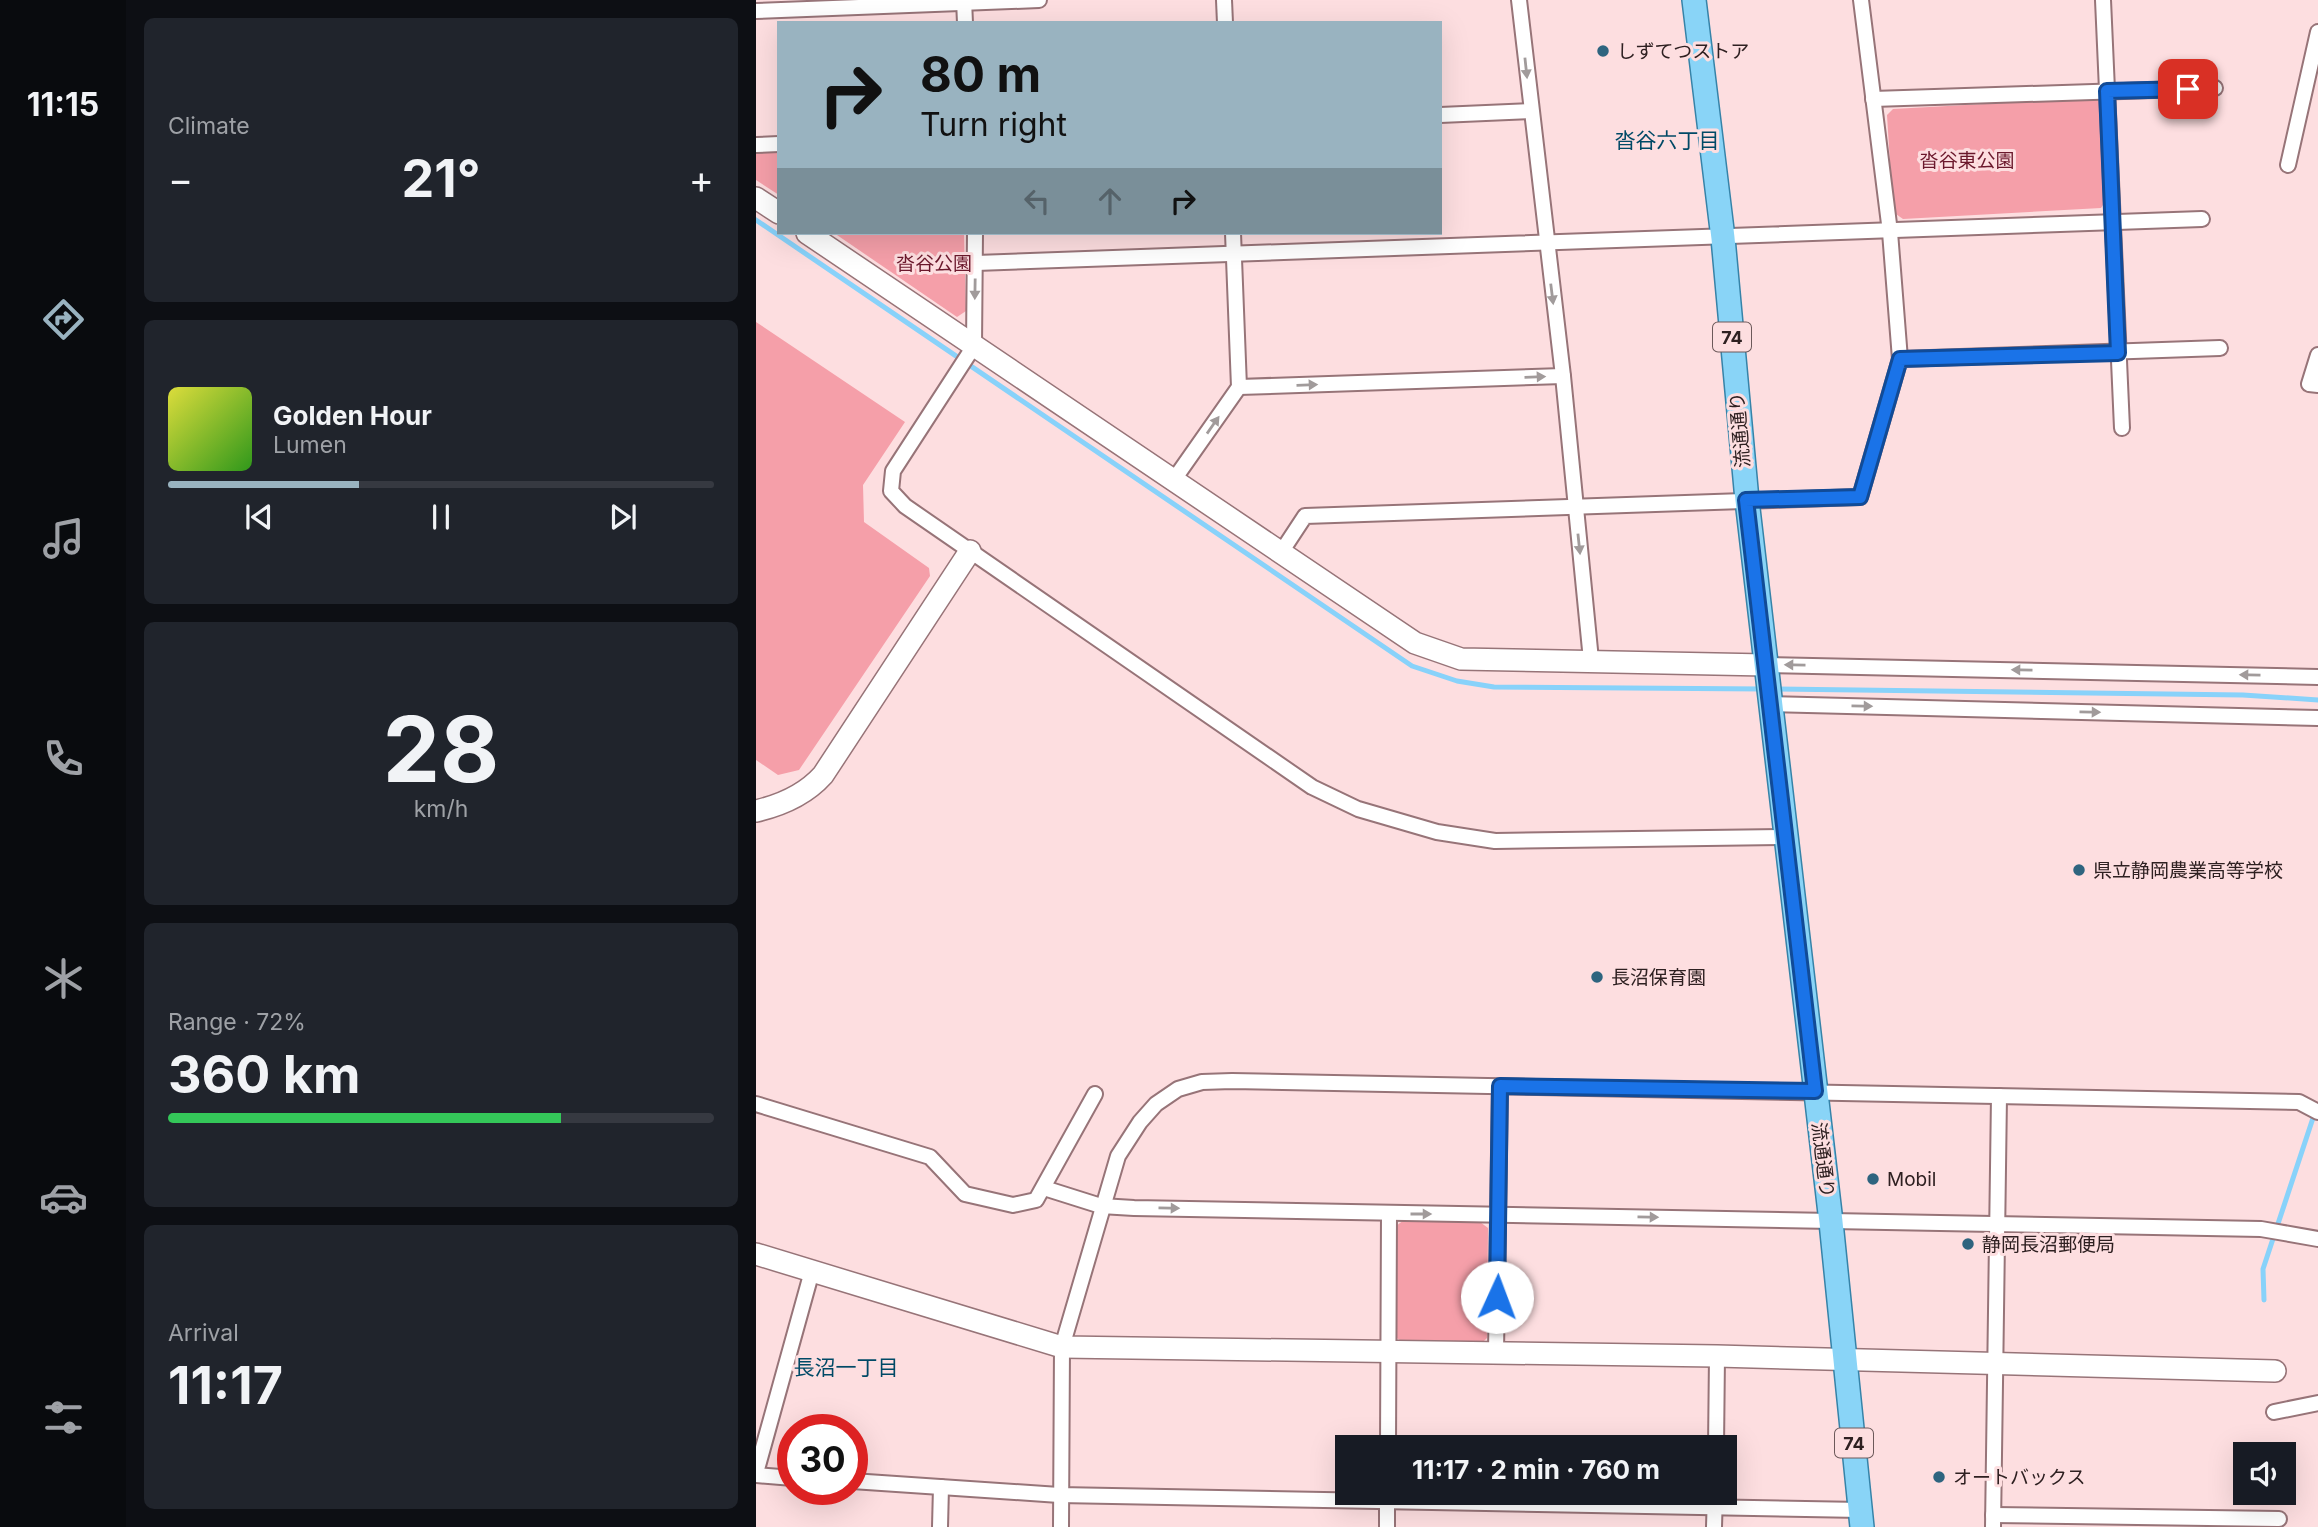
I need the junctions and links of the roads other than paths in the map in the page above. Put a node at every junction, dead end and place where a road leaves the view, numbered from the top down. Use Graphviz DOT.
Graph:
graph roads {
  1 [pos="1039,0"];
  2 [pos="1224,0"];
  3 [pos="1519,0"];
  4 [pos="1694,0"];
  5 [pos="1861,0"];
  6 [pos="2103,0"];
  7 [pos="964,1"];
  8 [pos="756,11"];
  9 [pos="965,21"];
  10 [pos="1225,21"];
  11 [pos="2318,32"];
  12 [pos="2215,88"];
  13 [pos="2107,91"];
  14 [pos="1873,99"];
  15 [pos="1531,111"];
  16 [pos="1442,115"];
  17 [pos="777,144"];
  18 [pos="756,145"];
  19 [pos="2288,165"];
  20 [pos="756,198"];
  21 [pos="777,212"];
  22 [pos="2202,219"];
  23 [pos="2114,221"];
  24 [pos="1890,232"];
  25 [pos="810,235"];
  26 [pos="975,235"];
  27 [pos="1233,235"];
  28 [pos="1723,238"];
  29 [pos="1545,243"];
  30 [pos="1234,254"];
  31 [pos="976,263"];
  32 [pos="2220,348"];
  33 [pos="972,349"];
  34 [pos="2118,353"];
  35 [pos="2318,355"];
  36 [pos="1900,359"];
  37 [pos="1563,376"];
  38 [pos="2318,385"];
  39 [pos="1239,387"];
  40 [pos="2122,428"];
  41 [pos="1173,481"];
  42 [pos="1746,500"];
  43 [pos="1575,507"];
  44 [pos="970,551"];
  45 [pos="1280,554"];
  46 [pos="1591,660"];
  47 [pos="1766,669"];
  48 [pos="2318,677"];
  49 [pos="1770,704"];
  50 [pos="2318,718"];
  51 [pos="756,811"];
  52 [pos="1785,837"];
  53 [pos="1500,1086"];
  54 [pos="1815,1091"];
  55 [pos="1095,1094"];
  56 [pos="1999,1096"];
  57 [pos="756,1104"];
  58 [pos="2318,1112"];
  59 [pos="1044,1188"];
  60 [pos="1101,1206"];
  61 [pos="1500,1213"];
  62 [pos="1389,1214"];
  63 [pos="1831,1222"];
  64 [pos="1999,1226"];
  65 [pos="2318,1239"];
  66 [pos="756,1254"];
  67 [pos="812,1271"];
  68 [pos="1062,1347"];
  69 [pos="1390,1351"];
  70 [pos="1496,1352"];
  71 [pos="1717,1356"];
  72 [pos="1846,1360"];
  73 [pos="1997,1361"];
  74 [pos="2275,1371"];
  75 [pos="2318,1403"];
  76 [pos="2274,1412"];
  77 [pos="1388,1435"];
  78 [pos="1716,1435"];
  79 [pos="756,1474"];
  80 [pos="777,1476"];
  81 [pos="868,1482"];
  82 [pos="941,1487"];
  83 [pos="1059,1495"];
  84 [pos="1335,1498"];
  85 [pos="1387,1505"];
  86 [pos="1617,1505"];
  87 [pos="1715,1508"];
  88 [pos="1861,1518"];
  89 [pos="2279,1519"];
  90 [pos="1993,1521"];
  91 [pos="940,1527"];
  92 [pos="1061,1527"];
  93 [pos="1387,1527"];
  94 [pos="1714,1527"];
  1 -- 7 [label="street"];
  2 -- 10 [label="street"];
  3 -- 15 [label="street, one-way"];
  4 -- 28 [label="main road, 流通通り / 74"];
  5 -- 14 [label="street"];
  6 -- 13 [label="street"];
  7 -- 8 [label="street"];
  7 -- 9 [label="street"];
  11 -- 19 [label="street"];
  12 -- 13 [label="street"];
  13 -- 14 [label="street"];
  13 -- 23 [label="street"];
  14 -- 24 [label="street"];
  15 -- 16 [label="street"];
  15 -- 29 [label="street"];
  17 -- 18 [label="street"];
  20 -- 21 [label="street"];
  22 -- 23 [label="street"];
  23 -- 24 [label="street"];
  23 -- 34 [label="street"];
  24 -- 28 [label="street"];
  24 -- 36 [label="street"];
  25 -- 33 [label="street"];
  26 -- 31 [label="street"];
  27 -- 30 [label="street"];
  28 -- 29 [label="street"];
  28 -- 42 [label="main road, 流通通り / 74"];
  29 -- 30 [label="street"];
  29 -- 37 [label="street, one-way"];
  30 -- 31 [label="street"];
  30 -- 39 [label="street"];
  31 -- 33 [label="street, one-way"];
  32 -- 34 [label="street"];
  33 -- 41 [label="street"];
  33 -- 44 [label="street"];
  34 -- 36 [label="street"];
  34 -- 40 [label="street"];
  35 -- 38 [label="street"];
  36 -- 42 [label="street"];
  39 -- 37 [label="street, one-way"];
  37 -- 43 [label="street"];
  41 -- 39 [label="street, one-way"];
  41 -- 45 [label="street"];
  42 -- 43 [label="street"];
  42 -- 47 [label="main road, 流通通り / 74"];
  43 -- 45 [label="street"];
  43 -- 46 [label="street, one-way"];
  44 -- 51 [label="street"];
  44 -- 52 [label="street"];
  45 -- 46 [label="street"];
  46 -- 47 [label="street"];
  48 -- 47 [label="street, one-way"];
  47 -- 49 [label="main road, 流通通り / 74"];
  49 -- 50 [label="street, one-way"];
  49 -- 52 [label="main road, 流通通り / 74"];
  52 -- 54 [label="main road, 流通通り / 74"];
  53 -- 54 [label="street"];
  53 -- 60 [label="street"];
  53 -- 61 [label="street"];
  54 -- 56 [label="street"];
  54 -- 63 [label="main road, 流通通り / 74"];
  55 -- 59 [label="street"];
  56 -- 58 [label="street"];
  56 -- 64 [label="street"];
  57 -- 59 [label="street"];
  59 -- 60 [label="street"];
  60 -- 62 [label="street, one-way"];
  60 -- 68 [label="street"];
  62 -- 61 [label="street, one-way"];
  61 -- 63 [label="street, one-way"];
  61 -- 70 [label="street"];
  62 -- 69 [label="street"];
  63 -- 64 [label="street"];
  63 -- 72 [label="main road, 流通通り / 74"];
  64 -- 65 [label="street"];
  64 -- 73 [label="street"];
  66 -- 67 [label="street"];
  67 -- 68 [label="street"];
  67 -- 79 [label="street"];
  68 -- 69 [label="street"];
  68 -- 83 [label="street"];
  69 -- 70 [label="street"];
  69 -- 77 [label="street"];
  70 -- 71 [label="street"];
  71 -- 72 [label="street"];
  71 -- 78 [label="street"];
  72 -- 73 [label="street"];
  72 -- 88 [label="main road, 74"];
  73 -- 74 [label="street"];
  73 -- 90 [label="street"];
  75 -- 76 [label="street"];
  79 -- 80 [label="street"];
  81 -- 82 [label="street"];
  82 -- 83 [label="street"];
  82 -- 91 [label="street"];
  83 -- 84 [label="street"];
  83 -- 92 [label="street"];
  85 -- 93 [label="street"];
  86 -- 87 [label="street"];
  87 -- 88 [label="street"];
  87 -- 94 [label="street"];
  89 -- 90 [label="street"];
}
